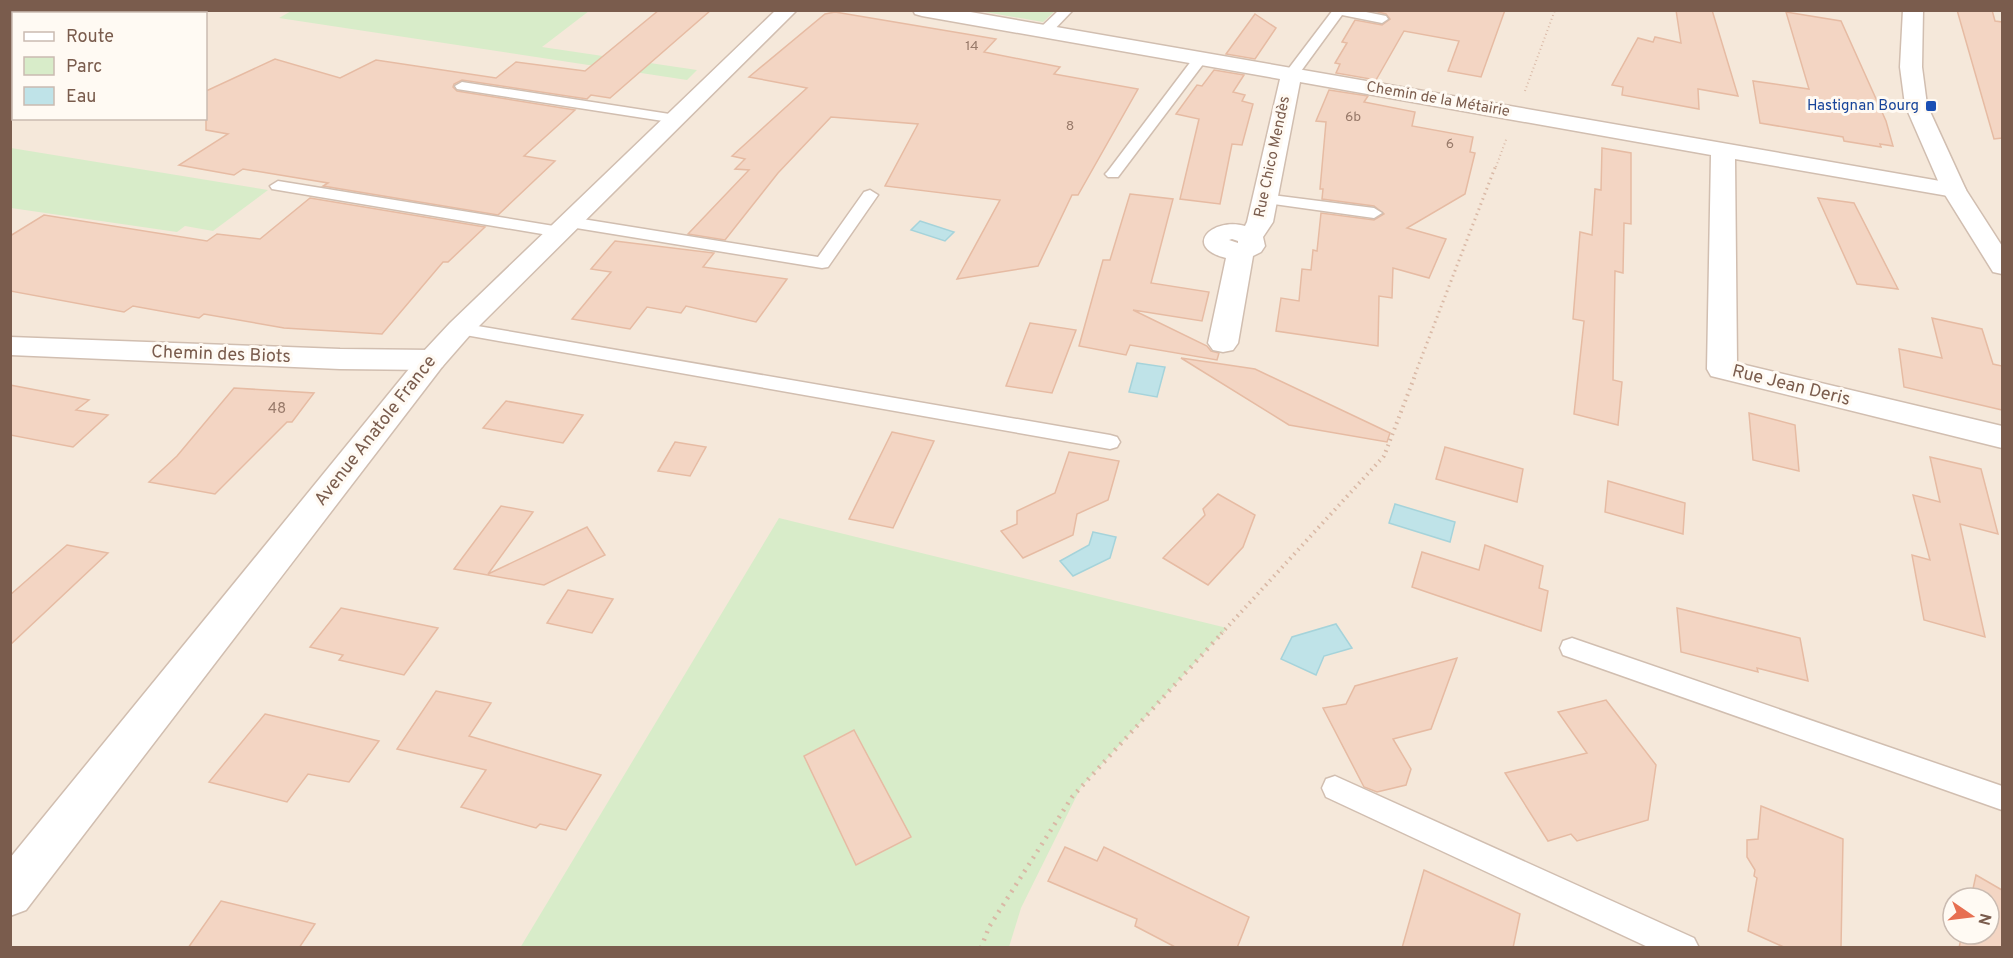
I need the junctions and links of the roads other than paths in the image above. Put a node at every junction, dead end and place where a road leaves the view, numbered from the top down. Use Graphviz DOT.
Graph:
graph roads {
  1 [pos="788,10"];
  2 [pos="922,10"];
  3 [pos="1067,10"];
  4 [pos="1913,10"];
  5 [pos="1382,19"];
  6 [pos="1044,32"];
  7 [pos="1200,59"];
  8 [pos="1291,75"];
  9 [pos="462,86"];
  10 [pos="676,119"];
  11 [pos="1723,150"];
  12 [pos="1113,174"];
  13 [pos="278,186"];
  14 [pos="1954,190"];
  15 [pos="870,195"];
  16 [pos="1265,199"];
  17 [pos="1374,213"];
  18 [pos="565,227"];
  19 [pos="2002,266"];
  20 [pos="460,329"];
  21 [pos="1223,343"];
  22 [pos="10,346"];
  23 [pos="432,360"];
  24 [pos="2002,437"];
  25 [pos="1110,442"];
  26 [pos="1572,648"];
  27 [pos="1335,788"];
  28 [pos="2002,798"];
  29 [pos="10,894"];
  30 [pos="1684,948"];
  1 -- 10 [label="street, Avenue Anatole France"];
  2 -- 6 [label="street, Chemin de la Métairie"];
  3 -- 6 [label="lane"];
  4 -- 14 [label="street"];
  5 -- 8 [label="lane"];
  6 -- 7 [label="street, Chemin de la Métairie"];
  7 -- 8 [label="street, Chemin de la Métairie"];
  7 -- 12 [label="lane"];
  8 -- 11 [label="street, Chemin de la Métairie"];
  8 -- 16 [label="street, Rue Chico Mendès"];
  9 -- 10 [label="lane"];
  10 -- 18 [label="street, Avenue Anatole France"];
  11 -- 14 [label="street, Chemin de la Métairie"];
  11 -- 24 [label="street, Rue Jean Deris"];
  13 -- 18 [label="lane"];
  14 -- 19 [label="street"];
  15 -- 18 [label="lane"];
  16 -- 17 [label="lane"];
  16 -- 21 [label="street, Rue Chico Mendès"];
  18 -- 20 [label="street, Avenue Anatole France"];
  20 -- 23 [label="street, Avenue Anatole France"];
  20 -- 25 [label="lane"];
  22 -- 23 [label="street, Chemin des Biots"];
  23 -- 29 [label="street, Avenue Anatole France"];
  26 -- 28 [label="lane"];
  27 -- 30 [label="lane"];
}
